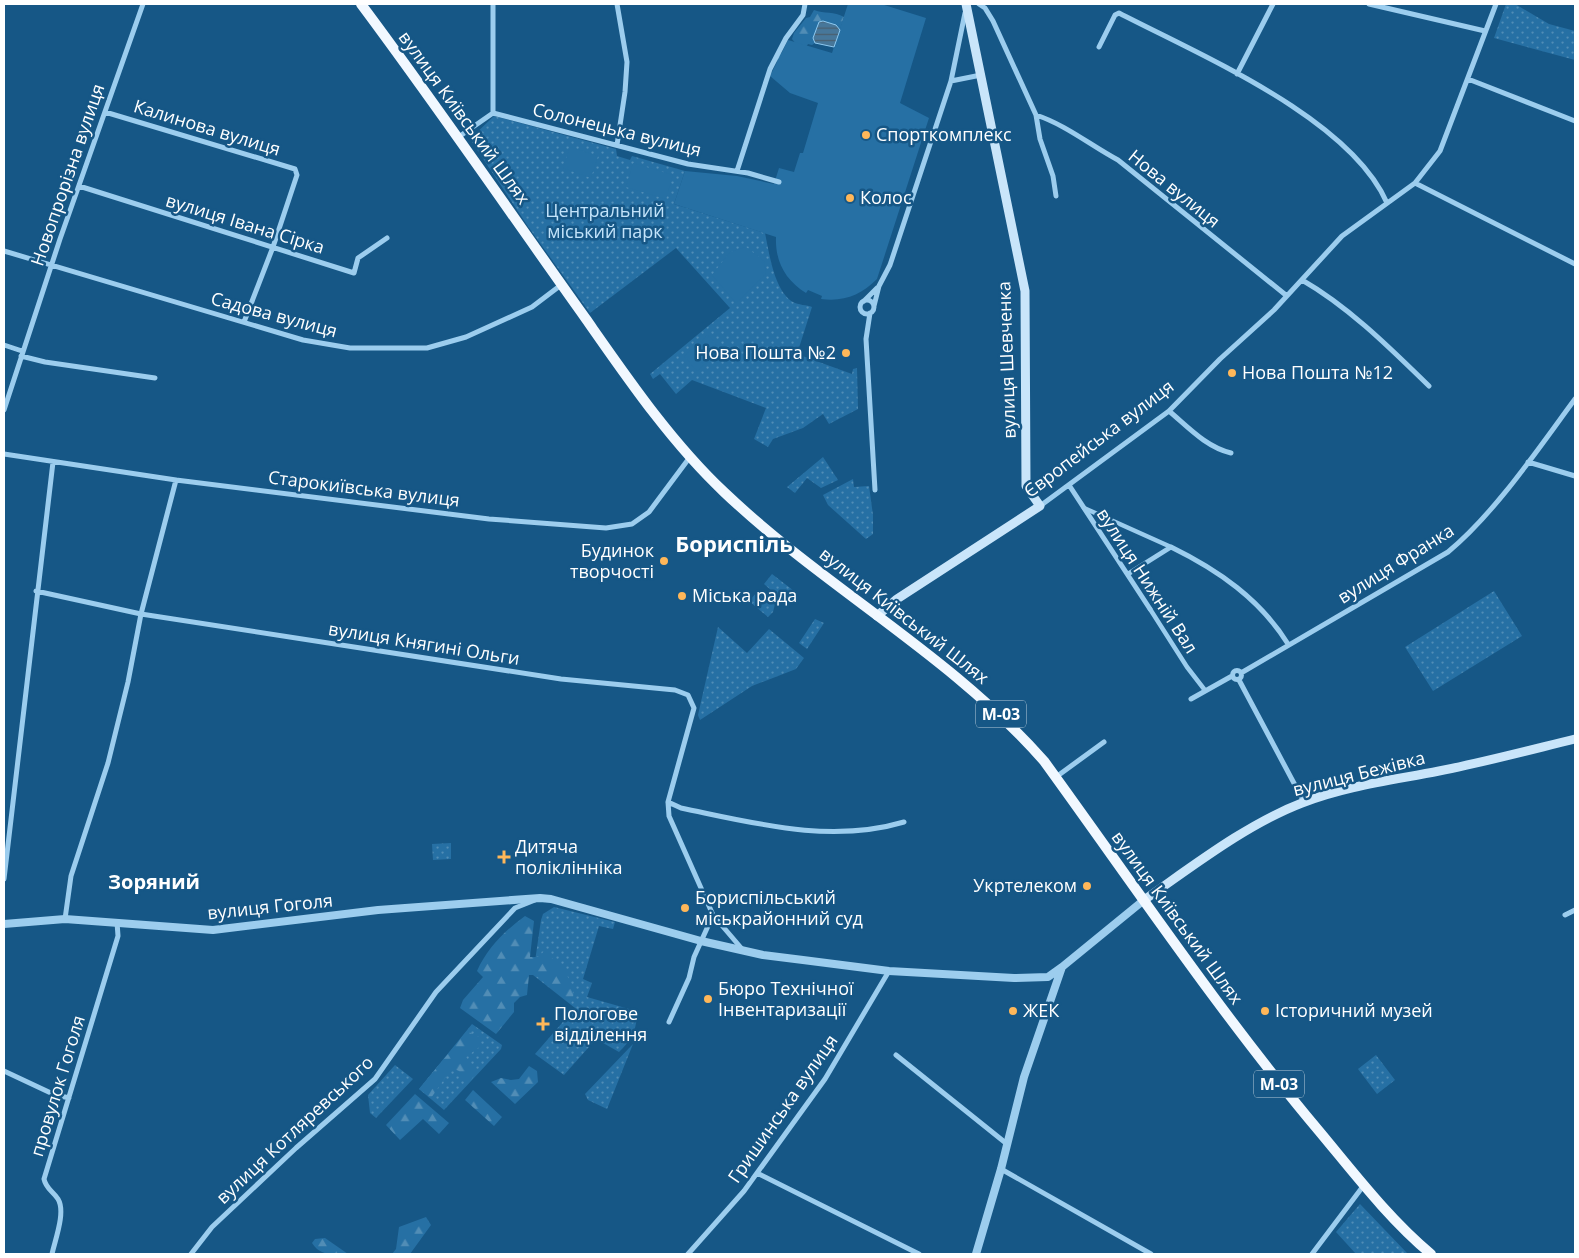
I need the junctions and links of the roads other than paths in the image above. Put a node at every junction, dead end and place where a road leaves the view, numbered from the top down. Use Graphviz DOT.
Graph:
graph roads {
  1 [pos="143,4"];
  2 [pos="361,4"];
  3 [pos="493,4"];
  4 [pos="617,4"];
  5 [pos="805,4"];
  6 [pos="979,4"];
  7 [pos="1273,4"];
  8 [pos="1369,4"];
  9 [pos="1496,4"];
  10 [pos="966,6"];
  11 [pos="1485,31"];
  12 [pos="1098,47"];
  13 [pos="1237,74"];
  14 [pos="981,75"];
  15 [pos="1468,79"];
  16 [pos="951,81"];
  17 [pos="105,112"];
  18 [pos="493,113"];
  19 [pos="1036,116"];
  20 [pos="1575,122"];
  21 [pos="455,136"];
  22 [pos="617,145"];
  23 [pos="737,172"];
  24 [pos="779,182"];
  25 [pos="1414,183"];
  26 [pos="78,186"];
  27 [pos="1056,196"];
  28 [pos="1387,203"];
  29 [pos="387,238"];
  30 [pos="273,247"];
  31 [pos="4,251"];
  32 [pos="1575,264"];
  33 [pos="52,265"];
  34 [pos="1302,280"];
  35 [pos="561,285"];
  36 [pos="879,286"];
  37 [pos="1287,296"];
  38 [pos="864,301"];
  39 [pos="874,306"];
  40 [pos="864,313"];
  41 [pos="870,313"];
  42 [pos="244,322"];
  43 [pos="867,325"];
  44 [pos="4,345"];
  45 [pos="22,353"];
  46 [pos="154,378"];
  47 [pos="1429,386"];
  48 [pos="1575,399"];
  49 [pos="4,410"];
  50 [pos="1169,411"];
  51 [pos="1231,453"];
  52 [pos="4,454"];
  53 [pos="690,457"];
  54 [pos="53,462"];
  55 [pos="1528,462"];
  56 [pos="1575,476"];
  57 [pos="176,480"];
  58 [pos="1069,485"];
  59 [pos="875,490"];
  60 [pos="1040,506"];
  61 [pos="1083,507"];
  62 [pos="1171,547"];
  63 [pos="1128,574"];
  64 [pos="36,591"];
  65 [pos="1150,609"];
  66 [pos="141,614"];
  67 [pos="877,616"];
  68 [pos="1288,644"];
  69 [pos="1241,673"];
  70 [pos="1232,676"];
  71 [pos="1238,680"];
  72 [pos="1204,689"];
  73 [pos="1191,699"];
  74 [pos="1575,738"];
  75 [pos="1104,742"];
  76 [pos="1055,777"];
  77 [pos="668,802"];
  78 [pos="1304,802"];
  79 [pos="904,822"];
  80 [pos="7,826"];
  81 [pos="4,879"];
  82 [pos="540,898"];
  83 [pos="1144,900"];
  84 [pos="1575,910"];
  85 [pos="713,915"];
  86 [pos="1565,915"];
  87 [pos="65,919"];
  88 [pos="117,921"];
  89 [pos="4,924"];
  90 [pos="700,941"];
  91 [pos="743,950"];
  92 [pos="1062,967"];
  93 [pos="889,971"];
  94 [pos="669,1022"];
  95 [pos="896,1056"];
  96 [pos="4,1071"];
  97 [pos="69,1098"];
  98 [pos="1007,1144"];
  99 [pos="1002,1169"];
  100 [pos="757,1173"];
  101 [pos="1364,1184"];
  102 [pos="52,1254"];
  103 [pos="191,1254"];
  104 [pos="688,1254"];
  105 [pos="919,1254"];
  106 [pos="976,1254"];
  107 [pos="1151,1254"];
  108 [pos="1312,1254"];
  109 [pos="1431,1254"];
  1 -- 17 [label="street, Новопрорізна вулиця"];
  2 -- 21 [label="highway, вулиця Київський Шлях / М-03"];
  3 -- 18 [label="street"];
  4 -- 22 [label="street"];
  5 -- 23 [label="street"];
  6 -- 19 [label="street"];
  7 -- 13 [label="street"];
  8 -- 11 [label="street"];
  9 -- 11 [label="street, Європейська вулиця"];
  10 -- 14 [label="main road, вулиця Шевченка"];
  10 -- 16 [label="street"];
  11 -- 15 [label="street, Європейська вулиця"];
  12 -- 13 [label="street"];
  13 -- 28 [label="street"];
  14 -- 16 [label="street"];
  14 -- 60 [label="main road, вулиця Шевченка"];
  15 -- 20 [label="street"];
  15 -- 25 [label="street, Європейська вулиця"];
  16 -- 36 [label="street"];
  17 -- 26 [label="street, Новопрорізна вулиця"];
  17 -- 30 [label="street, Калинова вулиця"];
  18 -- 21 [label="street"];
  18 -- 22 [label="street, Солонецька вулиця"];
  19 -- 27 [label="street"];
  19 -- 37 [label="street, Нова вулиця"];
  21 -- 35 [label="highway, вулиця Київський Шлях / М-03"];
  22 -- 23 [label="street, Солонецька вулиця"];
  23 -- 24 [label="street, Солонецька вулиця"];
  25 -- 28 [label="street, Європейська вулиця"];
  25 -- 32 [label="street"];
  26 -- 30 [label="street, вулиця Івана Сірка"];
  26 -- 33 [label="street, Новопрорізна вулиця"];
  28 -- 34 [label="street, Європейська вулиця"];
  29 -- 30 [label="street, вулиця Івана Сірка"];
  30 -- 42 [label="street"];
  31 -- 33 [label="street, Садова вулиця"];
  33 -- 42 [label="street, Садова вулиця"];
  33 -- 45 [label="street, Новопрорізна вулиця"];
  34 -- 37 [label="street, Європейська вулиця"];
  34 -- 47 [label="street"];
  35 -- 42 [label="street, Садова вулиця"];
  35 -- 53 [label="highway, вулиця Київський Шлях / М-03"];
  36 -- 38 [label="street"];
  36 -- 39 [label="street"];
  37 -- 50 [label="street, Європейська вулиця"];
  38 -- 39 [label="street"];
  38 -- 40 [label="street"];
  39 -- 41 [label="street"];
  40 -- 41 [label="street"];
  40 -- 43 [label="street"];
  41 -- 43 [label="street"];
  43 -- 59 [label="street"];
  44 -- 45 [label="street"];
  45 -- 46 [label="street"];
  45 -- 49 [label="street, Новопрорізна вулиця"];
  48 -- 55 [label="street, вулиця Франка"];
  50 -- 51 [label="street"];
  50 -- 58 [label="street, Європейська вулиця"];
  52 -- 54 [label="street, Старокиївська вулиця"];
  53 -- 57 [label="street, Старокиївська вулиця"];
  53 -- 67 [label="highway, вулиця Київський Шлях / М-03"];
  54 -- 57 [label="street, Старокиївська вулиця"];
  54 -- 64 [label="street"];
  55 -- 56 [label="street"];
  55 -- 68 [label="street, вулиця Франка"];
  57 -- 66 [label="street"];
  58 -- 60 [label="street, Європейська вулиця"];
  58 -- 61 [label="street, вулиця Нижній Вал"];
  60 -- 67 [label="main road, Європейська вулиця"];
  61 -- 62 [label="street"];
  61 -- 63 [label="street, вулиця Нижній Вал"];
  62 -- 63 [label="street"];
  62 -- 68 [label="street"];
  63 -- 65 [label="street, вулиця Нижній Вал"];
  64 -- 66 [label="street, вулиця Княгині Ольги"];
  64 -- 80 [label="street"];
  65 -- 72 [label="street, вулиця Нижній Вал"];
  66 -- 77 [label="street, вулиця Княгині Ольги"];
  66 -- 87 [label="street"];
  67 -- 76 [label="highway, вулиця Київський Шлях / М-03"];
  68 -- 69 [label="street, вулиця Франка"];
  69 -- 70 [label="street, вулиця Франка"];
  69 -- 71 [label="street"];
  70 -- 71 [label="street"];
  70 -- 72 [label="street"];
  71 -- 78 [label="street"];
  72 -- 73 [label="street"];
  74 -- 78 [label="main road, вулиця Бежівка"];
  75 -- 76 [label="street"];
  76 -- 83 [label="highway, вулиця Київський Шлях / М-03"];
  77 -- 79 [label="street"];
  77 -- 85 [label="street"];
  78 -- 83 [label="main road, вулиця Бежівка"];
  80 -- 81 [label="street"];
  82 -- 88 [label="street, вулиця Гоголя"];
  82 -- 90 [label="street, вулиця Гоголя"];
  82 -- 103 [label="street, вулиця Котляревського"];
  83 -- 92 [label="street, вулиця Гоголя"];
  83 -- 101 [label="highway, вулиця Київський Шлях / М-03"];
  84 -- 86 [label="street"];
  85 -- 90 [label="street"];
  85 -- 91 [label="street"];
  87 -- 88 [label="street, вулиця Гоголя"];
  87 -- 89 [label="street, вулиця Гоголя"];
  88 -- 97 [label="street, провулок Гоголя"];
  90 -- 91 [label="street, вулиця Гоголя"];
  90 -- 94 [label="street"];
  91 -- 93 [label="street, вулиця Гоголя"];
  92 -- 93 [label="street, вулиця Гоголя"];
  92 -- 98 [label="street"];
  93 -- 100 [label="street, Гришинська вулиця"];
  95 -- 98 [label="street"];
  96 -- 97 [label="street"];
  97 -- 102 [label="street, провулок Гоголя"];
  98 -- 99 [label="street"];
  99 -- 106 [label="street"];
  99 -- 107 [label="street"];
  100 -- 104 [label="street, Гришинська вулиця"];
  100 -- 105 [label="street"];
  101 -- 108 [label="street"];
  101 -- 109 [label="highway, вулиця Київський Шлях / М-03"];
}
